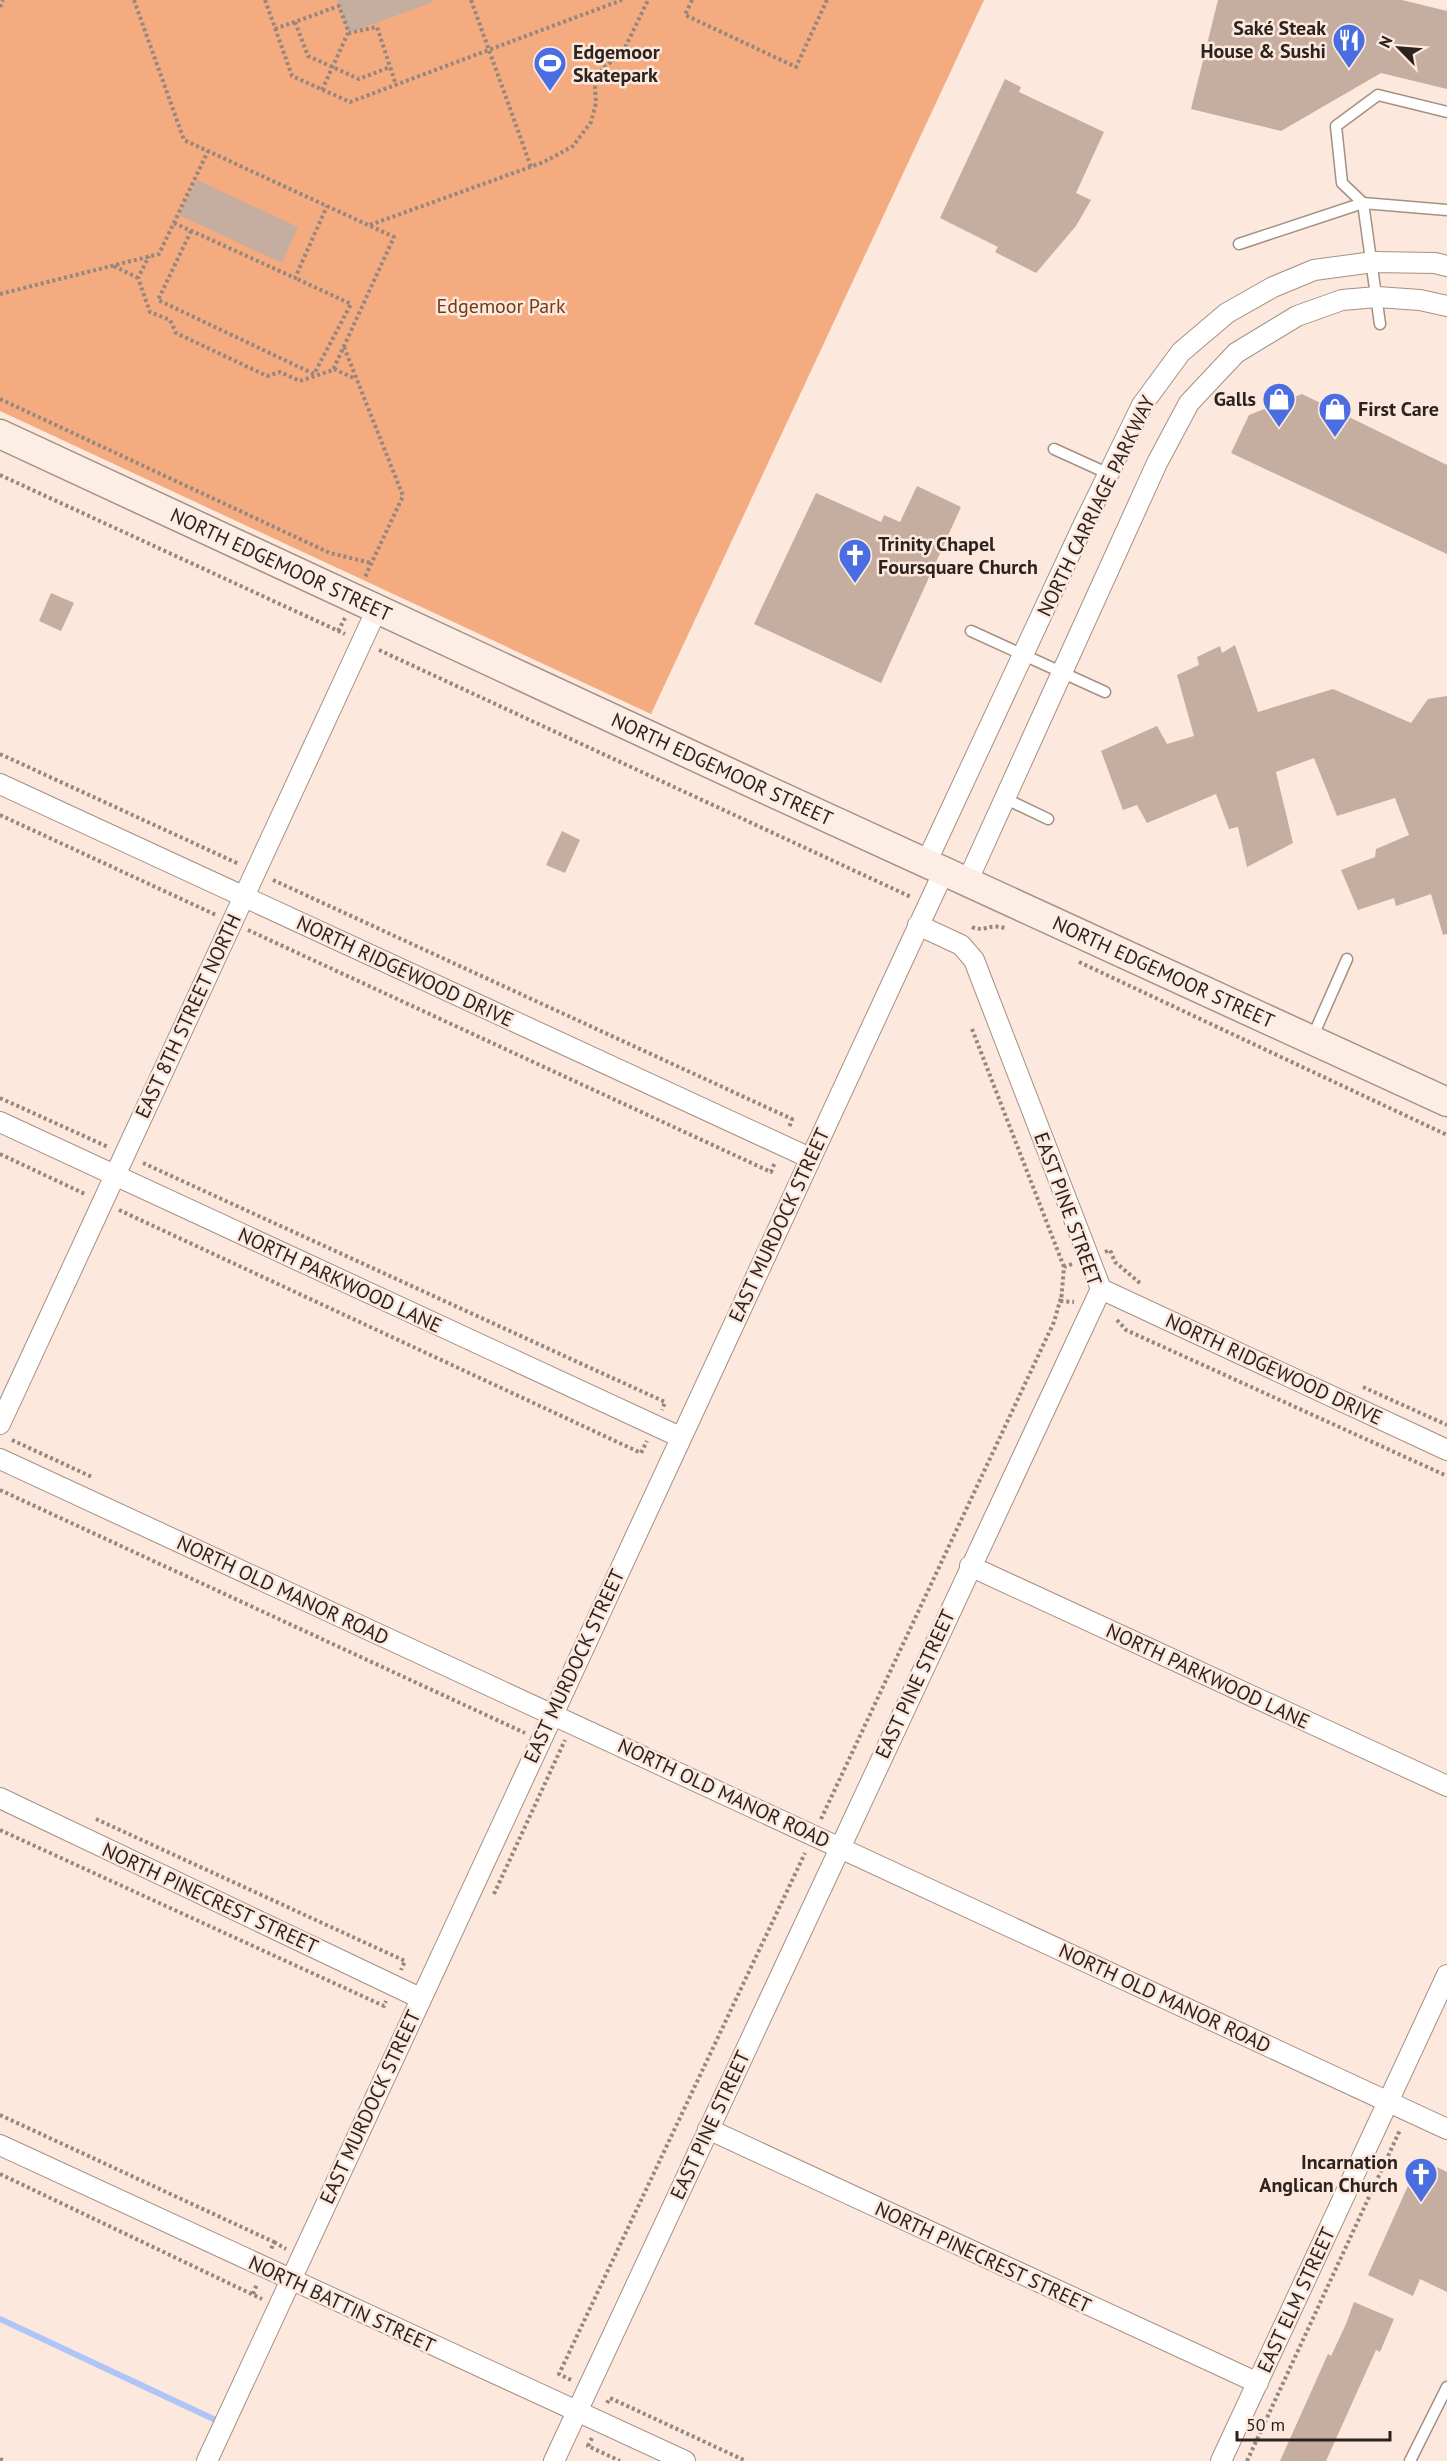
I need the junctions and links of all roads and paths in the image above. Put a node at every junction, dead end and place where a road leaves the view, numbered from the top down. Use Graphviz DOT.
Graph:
graph roads {
  1 [pos="3,0"];
  2 [pos="134,0"];
  3 [pos="265,0"];
  4 [pos="471,0"];
  5 [pos="622,0"];
  6 [pos="648,0"];
  7 [pos="692,0"];
  8 [pos="827,0"];
  9 [pos="0,7"];
  10 [pos="295,22"];
  11 [pos="275,29"];
  12 [pos="349,33"];
  13 [pos="489,50"];
  14 [pos="333,67"];
  15 [pos="390,67"];
  16 [pos="396,85"];
  17 [pos="322,90"];
  18 [pos="1447,112"];
  19 [pos="208,151"];
  20 [pos="531,167"];
  21 [pos="1363,203"];
  22 [pos="327,206"];
  23 [pos="1447,210"];
  24 [pos="174,223"];
  25 [pos="369,226"];
  26 [pos="191,231"];
  27 [pos="1239,244"];
  28 [pos="149,256"];
  29 [pos="1373,262"];
  30 [pos="113,266"];
  31 [pos="1447,266"];
  32 [pos="138,278"];
  33 [pos="295,279"];
  34 [pos="0,294"];
  35 [pos="1377,297"];
  36 [pos="1447,306"];
  37 [pos="1380,324"];
  38 [pos="344,347"];
  39 [pos="334,369"];
  40 [pos="357,379"];
  41 [pos="0,399"];
  42 [pos="0,434"];
  43 [pos="1054,449"];
  44 [pos="1109,474"];
  45 [pos="0,475"];
  46 [pos="371,563"];
  47 [pos="365,604"];
  48 [pos="338,631"];
  49 [pos="971,631"];
  50 [pos="361,642"];
  51 [pos="1023,655"];
  52 [pos="1062,673"];
  53 [pos="1105,692"];
  54 [pos="0,754"];
  55 [pos="0,784"];
  56 [pos="1004,798"];
  57 [pos="0,815"];
  58 [pos="1048,819"];
  59 [pos="255,871"];
  60 [pos="946,872"];
  61 [pos="243,897"];
  62 [pos="927,905"];
  63 [pos="232,922"];
  64 [pos="918,925"];
  65 [pos="969,926"];
  66 [pos="1015,933"];
  67 [pos="1073,959"];
  68 [pos="1347,959"];
  69 [pos="972,1029"];
  70 [pos="1311,1040"];
  71 [pos="1447,1102"];
  72 [pos="0,1122"];
  73 [pos="1447,1135"];
  74 [pos="782,1145"];
  75 [pos="0,1154"];
  76 [pos="810,1158"];
  77 [pos="115,1175"];
  78 [pos="102,1202"];
  79 [pos="1064,1267"];
  80 [pos="1101,1288"];
  81 [pos="1062,1294"];
  82 [pos="0,1424"];
  83 [pos="680,1437"];
  84 [pos="1447,1450"];
  85 [pos="641,1453"];
  86 [pos="0,1460"];
  87 [pos="0,1490"];
  88 [pos="970,1566"];
  89 [pos="552,1713"];
  90 [pos="539,1740"];
  91 [pos="561,1750"];
  92 [pos="1447,1786"];
  93 [pos="0,1798"];
  94 [pos="0,1830"];
  95 [pos="813,1835"];
  96 [pos="839,1847"];
  97 [pos="1447,1975"];
  98 [pos="420,1998"];
  99 [pos="384,2006"];
  100 [pos="1388,2102"];
  101 [pos="0,2115"];
  102 [pos="708,2129"];
  103 [pos="1447,2129"];
  104 [pos="1400,2130"];
  105 [pos="0,2145"];
  106 [pos="0,2174"];
  107 [pos="264,2267"];
  108 [pos="290,2280"];
  109 [pos="253,2294"];
  110 [pos="278,2306"];
  111 [pos="1257,2383"];
  112 [pos="1447,2386"];
  113 [pos="588,2388"];
  114 [pos="577,2411"];
  115 [pos="0,2459"];
  116 [pos="5,2461"];
  117 [pos="207,2461"];
  118 [pos="554,2461"];
  119 [pos="685,2461"];
  120 [pos="1221,2461"];
  121 [pos="1247,2461"];
  122 [pos="1410,2461"];
  1 -- 9 [label="path"];
  2 -- 19 [label="path"];
  3 -- 11 [label="path"];
  4 -- 13 [label="path"];
  5 -- 13 [label="path"];
  6 -- 20 [label="path"];
  7 -- 8 [label="path"];
  10 -- 11 [label="path"];
  10 -- 12 [label="path"];
  10 -- 14 [label="path"];
  11 -- 17 [label="path"];
  12 -- 14 [label="path"];
  12 -- 15 [label="path"];
  13 -- 16 [label="path"];
  13 -- 20 [label="path"];
  14 -- 15 [label="path"];
  14 -- 17 [label="path"];
  15 -- 16 [label="path"];
  16 -- 17 [label="path"];
  18 -- 21 [label="lane"];
  19 -- 22 [label="path"];
  19 -- 24 [label="path"];
  20 -- 25 [label="path"];
  21 -- 23 [label="lane"];
  21 -- 27 [label="lane"];
  21 -- 29 [label="lane"];
  22 -- 25 [label="path"];
  22 -- 33 [label="path"];
  24 -- 26 [label="path"];
  24 -- 28 [label="path"];
  25 -- 38 [label="path"];
  26 -- 33 [label="path"];
  26 -- 33 [label="path"];
  28 -- 30 [label="path"];
  28 -- 32 [label="path"];
  29 -- 31 [label="street, NORTH CARRIAGE PARKWAY"];
  29 -- 35 [label="lane"];
  29 -- 44 [label="street, NORTH CARRIAGE PARKWAY"];
  30 -- 32 [label="path"];
  30 -- 34 [label="path"];
  32 -- 39 [label="path"];
  35 -- 36 [label="street, NORTH CARRIAGE PARKWAY"];
  35 -- 37 [label="lane"];
  35 -- 52 [label="street, NORTH CARRIAGE PARKWAY"];
  38 -- 39 [label="path"];
  38 -- 40 [label="path"];
  39 -- 40 [label="path"];
  40 -- 46 [label="path"];
  41 -- 46 [label="path"];
  42 -- 47 [label="street, NORTH EDGEMOOR STREET"];
  43 -- 44 [label="lane"];
  44 -- 51 [label="street, NORTH CARRIAGE PARKWAY"];
  45 -- 48 [label="path"];
  46 -- 47 [label="path"];
  47 -- 48 [label="path"];
  47 -- 50 [label="street, EAST 8TH STREET NORTH"];
  47 -- 60 [label="street, NORTH EDGEMOOR STREET"];
  48 -- 50 [label="path"];
  49 -- 51 [label="lane"];
  50 -- 59 [label="street, EAST 8TH STREET NORTH"];
  50 -- 62 [label="path"];
  51 -- 52 [label="lane"];
  51 -- 60 [label="street, NORTH CARRIAGE PARKWAY"];
  52 -- 53 [label="lane"];
  52 -- 56 [label="street, NORTH CARRIAGE PARKWAY"];
  54 -- 59 [label="path"];
  55 -- 61 [label="street, NORTH RIDGEWOOD DRIVE"];
  56 -- 58 [label="lane"];
  56 -- 60 [label="street, NORTH CARRIAGE PARKWAY"];
  57 -- 63 [label="path"];
  59 -- 61 [label="street, EAST 8TH STREET NORTH"];
  59 -- 74 [label="path"];
  60 -- 62 [label="street, EAST MURDOCK STREET"];
  60 -- 70 [label="street, NORTH EDGEMOOR STREET"];
  61 -- 63 [label="street, EAST 8TH STREET NORTH"];
  61 -- 74 [label="street, NORTH RIDGEWOOD DRIVE"];
  62 -- 64 [label="street, EAST MURDOCK STREET"];
  63 -- 74 [label="path"];
  63 -- 77 [label="street, EAST 8TH STREET NORTH"];
  64 -- 76 [label="street, EAST MURDOCK STREET"];
  64 -- 80 [label="street, EAST PINE STREET"];
  65 -- 66 [label="path"];
  67 -- 73 [label="path"];
  68 -- 70 [label="lane"];
  69 -- 79 [label="path"];
  70 -- 71 [label="street, NORTH EDGEMOOR STREET"];
  72 -- 77 [label="street, NORTH PARKWOOD LANE"];
  74 -- 76 [label="street, NORTH RIDGEWOOD DRIVE"];
  75 -- 78 [label="path"];
  76 -- 83 [label="street, EAST MURDOCK STREET"];
  77 -- 78 [label="street, EAST 8TH STREET NORTH"];
  77 -- 83 [label="street, NORTH PARKWOOD LANE"];
  78 -- 82 [label="street, EAST 8TH STREET NORTH"];
  78 -- 85 [label="path"];
  80 -- 84 [label="street, NORTH RIDGEWOOD DRIVE"];
  80 -- 88 [label="street, EAST PINE STREET"];
  81 -- 95 [label="path"];
  83 -- 89 [label="street, EAST MURDOCK STREET"];
  86 -- 89 [label="street, NORTH OLD MANOR ROAD"];
  87 -- 90 [label="path"];
  88 -- 92 [label="street, NORTH PARKWOOD LANE"];
  88 -- 96 [label="street, EAST PINE STREET"];
  89 -- 90 [label="street, EAST MURDOCK STREET"];
  89 -- 95 [label="street, NORTH OLD MANOR ROAD"];
  90 -- 91 [label="path"];
  90 -- 98 [label="street, EAST MURDOCK STREET"];
  93 -- 98 [label="street, NORTH PINECREST STREET"];
  94 -- 99 [label="path"];
  95 -- 96 [label="street, NORTH OLD MANOR ROAD"];
  95 -- 113 [label="path"];
  96 -- 100 [label="street, NORTH OLD MANOR ROAD"];
  96 -- 102 [label="street, EAST PINE STREET"];
  97 -- 100 [label="street, EAST ELM STREET"];
  98 -- 108 [label="street, EAST MURDOCK STREET"];
  100 -- 103 [label="street, NORTH OLD MANOR ROAD"];
  100 -- 111 [label="street, EAST ELM STREET"];
  101 -- 107 [label="path"];
  102 -- 111 [label="street, NORTH PINECREST STREET"];
  102 -- 113 [label="street, EAST PINE STREET"];
  104 -- 121 [label="path"];
  105 -- 107 [label="street, NORTH BATTIN STREET"];
  106 -- 109 [label="path"];
  107 -- 108 [label="street, NORTH BATTIN STREET"];
  107 -- 109 [label="path"];
  108 -- 110 [label="street, EAST MURDOCK STREET"];
  108 -- 114 [label="street, NORTH BATTIN STREET"];
  109 -- 110 [label="path"];
  110 -- 117 [label="street, EAST MURDOCK STREET"];
  111 -- 120 [label="street, EAST ELM STREET"];
  112 -- 122 [label="lane"];
  113 -- 114 [label="street, EAST PINE STREET"];
  114 -- 118 [label="street, EAST PINE STREET"];
  114 -- 119 [label="street, NORTH BATTIN STREET"];
  115 -- 116 [label="path"];
}
